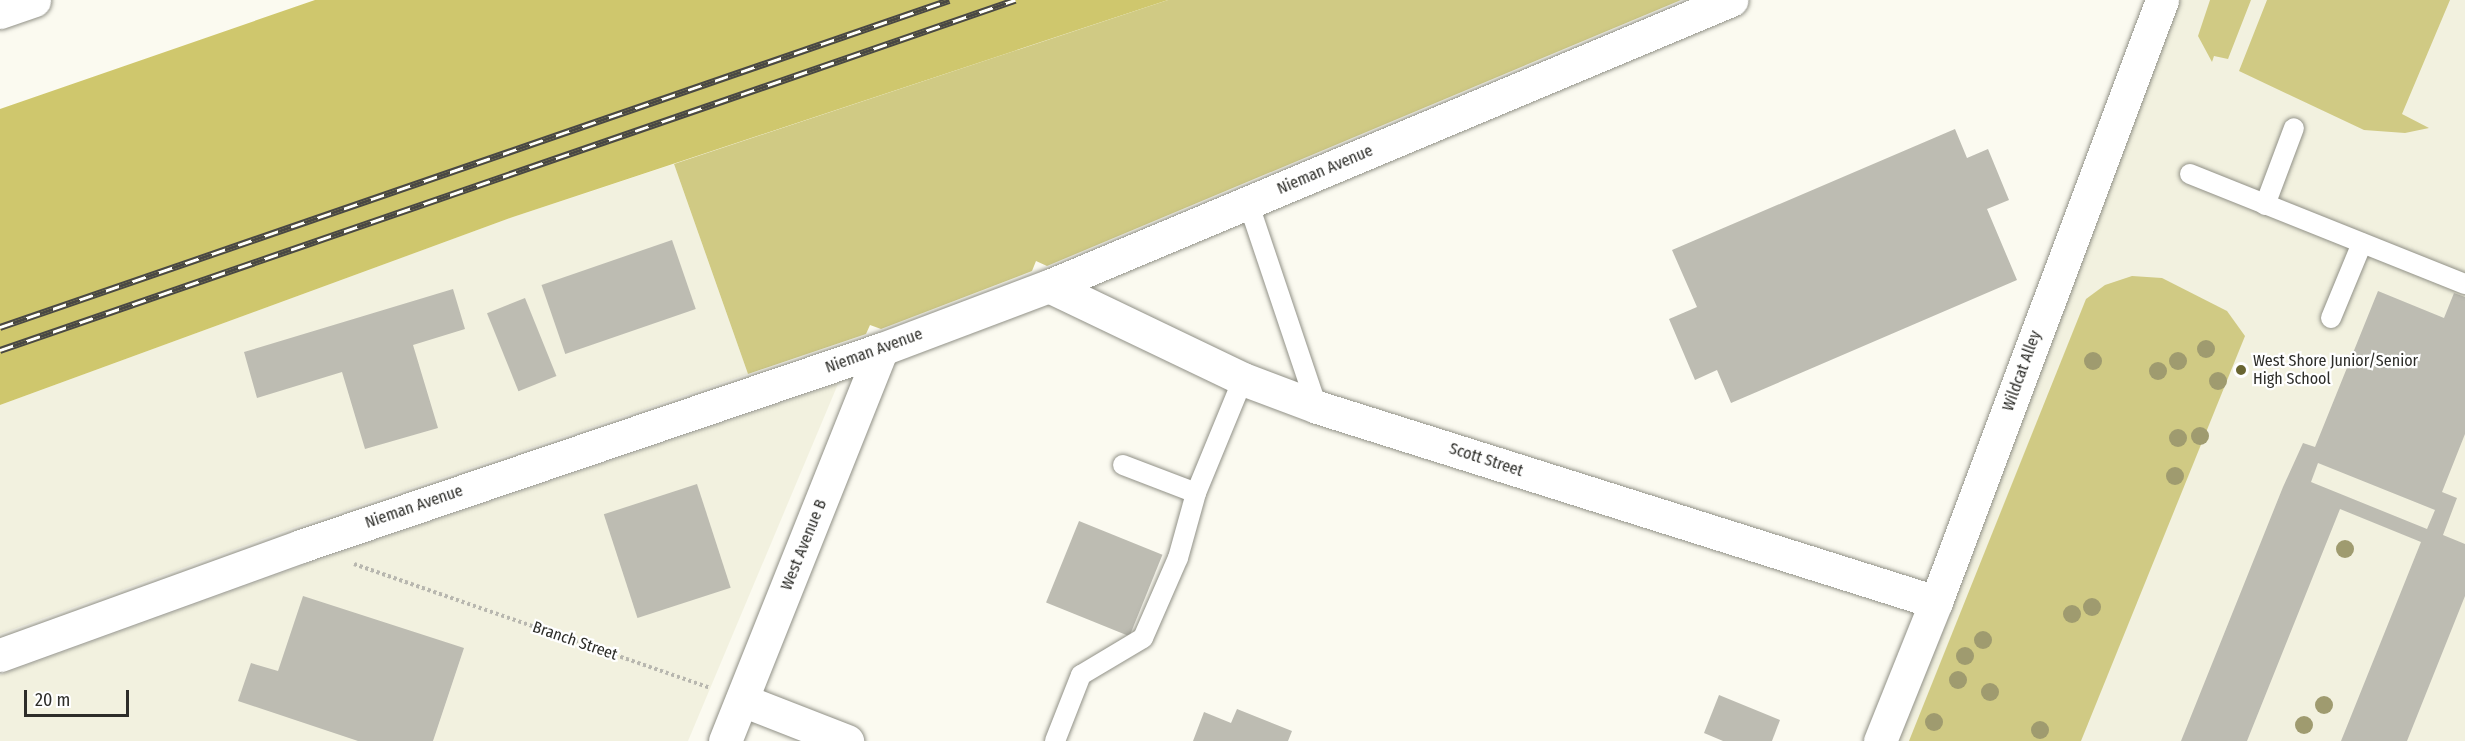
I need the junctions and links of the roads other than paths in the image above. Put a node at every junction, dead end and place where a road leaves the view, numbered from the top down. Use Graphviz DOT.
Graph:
graph roads {
  1 [pos="34,0"];
  2 [pos="1731,0"];
  3 [pos="2162,0"];
  4 [pos="0,12"];
  5 [pos="2294,128"];
  6 [pos="2190,174"];
  7 [pos="1248,202"];
  8 [pos="2265,204"];
  9 [pos="2362,243"];
  10 [pos="2465,284"];
  11 [pos="1049,286"];
  12 [pos="2331,318"];
  13 [pos="882,349"];
  14 [pos="1243,379"];
  15 [pos="1317,407"];
  16 [pos="1123,465"];
  17 [pos="1196,493"];
  18 [pos="1936,602"];
  19 [pos="0,655"];
  20 [pos="742,700"];
  21 [pos="725,741"];
  22 [pos="847,741"];
  23 [pos="1055,741"];
  24 [pos="1880,741"];
  1 -- 4 [label="street"];
  2 -- 7 [label="street, Nieman Avenue"];
  3 -- 18 [label="street, Wildcat Alley"];
  5 -- 8 [label="lane"];
  6 -- 8 [label="lane"];
  7 -- 11 [label="street, Nieman Avenue"];
  7 -- 15 [label="lane"];
  8 -- 9 [label="lane"];
  9 -- 10 [label="lane"];
  9 -- 12 [label="lane"];
  11 -- 13 [label="street, Nieman Avenue"];
  11 -- 14 [label="street, Scott Street"];
  13 -- 19 [label="street, Nieman Avenue"];
  13 -- 20 [label="street, West Avenue B"];
  14 -- 15 [label="street, Scott Street"];
  14 -- 17 [label="lane"];
  15 -- 18 [label="street, Scott Street"];
  16 -- 17 [label="lane"];
  17 -- 23 [label="lane"];
  18 -- 24 [label="street, Wildcat Alley"];
  20 -- 21 [label="street, West Avenue B"];
  20 -- 22 [label="street"];
}
